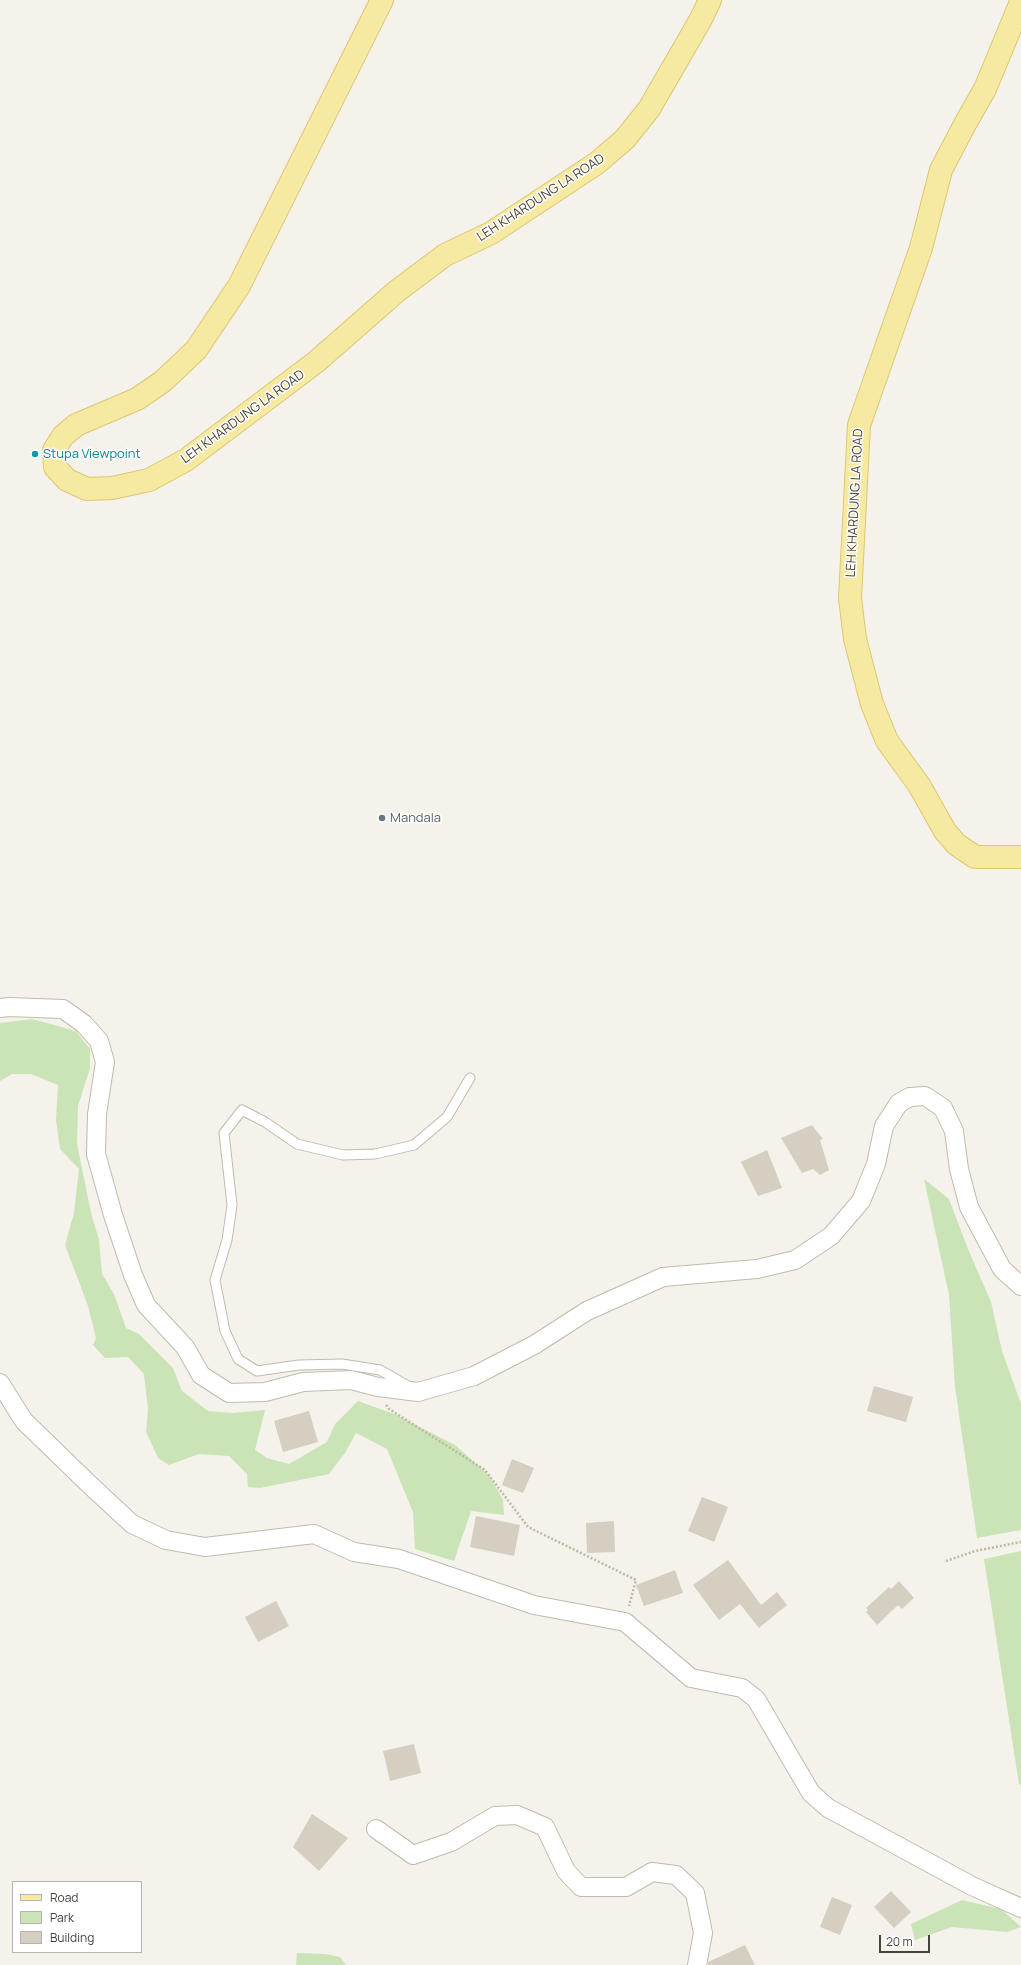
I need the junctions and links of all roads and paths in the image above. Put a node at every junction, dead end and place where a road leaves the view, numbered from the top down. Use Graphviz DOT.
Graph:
graph roads {
  1 [pos="382,0"];
  2 [pos="710,0"];
  3 [pos="1021,2"];
  4 [pos="1021,857"];
  5 [pos="0,1008"];
  6 [pos="470,1078"];
  7 [pos="1021,1286"];
  8 [pos="0,1383"];
  9 [pos="370,1385"];
  10 [pos="418,1392"];
  11 [pos="1021,1542"];
  12 [pos="946,1561"];
  13 [pos="625,1622"];
  14 [pos="376,1829"];
  15 [pos="1021,1908"];
  16 [pos="698,1965"];
  1 -- 2 [label="main road, LEH KHARDUNG LA ROAD"];
  3 -- 4 [label="main road, LEH KHARDUNG LA ROAD"];
  5 -- 9 [label="street"];
  6 -- 10 [label="lane"];
  7 -- 10 [label="street"];
  8 -- 13 [label="street"];
  9 -- 10 [label="street"];
  9 -- 13 [label="path"];
  11 -- 12 [label="path"];
  13 -- 15 [label="street"];
  14 -- 16 [label="street"];
}
